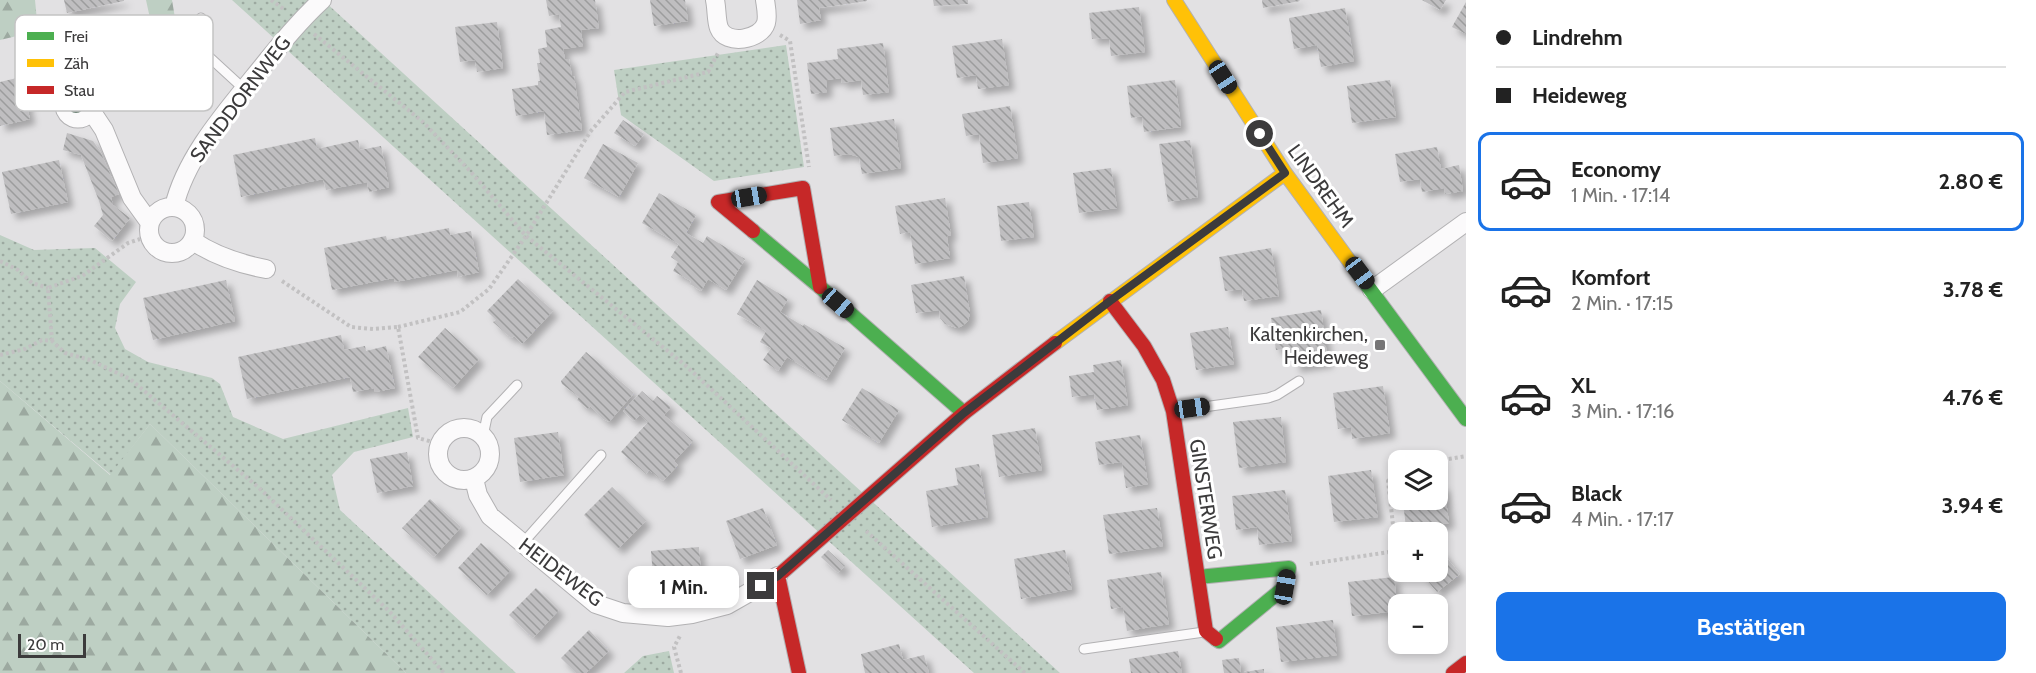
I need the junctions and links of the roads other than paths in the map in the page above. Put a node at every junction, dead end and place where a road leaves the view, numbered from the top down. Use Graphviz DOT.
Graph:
graph roads {
  1 [pos="322,0"];
  2 [pos="715,0"];
  3 [pos="765,0"];
  4 [pos="1174,0"];
  5 [pos="213,61"];
  6 [pos="244,89"];
  7 [pos="92,112"];
  8 [pos="1285,173"];
  9 [pos="174,207"];
  10 [pos="1466,222"];
  11 [pos="150,229"];
  12 [pos="193,241"];
  13 [pos="266,269"];
  14 [pos="820,287"];
  15 [pos="1372,290"];
  16 [pos="1110,301"];
  17 [pos="1299,381"];
  18 [pos="517,385"];
  19 [pos="1173,411"];
  20 [pos="964,413"];
  21 [pos="1466,419"];
  22 [pos="483,436"];
  23 [pos="601,455"];
  24 [pos="474,479"];
  25 [pos="522,544"];
  26 [pos="778,576"];
  27 [pos="1198,577"];
  28 [pos="1206,631"];
  29 [pos="1084,649"];
  30 [pos="1466,663"];
  31 [pos="799,673"];
  32 [pos="1453,673"];
  1 -- 6 [label="street, SANDDORNWEG"];
  2 -- 3 [label="street"];
  4 -- 8 [label="street, LINDREHM"];
  5 -- 6 [label="lane"];
  6 -- 9 [label="street, SANDDORNWEG"];
  7 -- 11 [label="street"];
  8 -- 15 [label="street, LINDREHM"];
  8 -- 16 [label="street, HEIDEWEG"];
  9 -- 11 [label="street"];
  9 -- 12 [label="street"];
  10 -- 15 [label="street"];
  11 -- 12 [label="street"];
  12 -- 13 [label="street"];
  14 -- 14 [label="street"];
  14 -- 20 [label="street"];
  15 -- 21 [label="street, LINDREHM"];
  16 -- 19 [label="street, GINSTERWEG"];
  16 -- 20 [label="street, HEIDEWEG"];
  17 -- 19 [label="lane"];
  18 -- 22 [label="lane"];
  19 -- 27 [label="street, GINSTERWEG"];
  20 -- 26 [label="street, HEIDEWEG"];
  22 -- 24 [label="street"];
  22 -- 24 [label="street"];
  23 -- 25 [label="lane"];
  24 -- 25 [label="street, HEIDEWEG"];
  25 -- 26 [label="street, HEIDEWEG"];
  26 -- 31 [label="street"];
  27 -- 28 [label="street, GINSTERWEG"];
  27 -- 28 [label="street, GINSTERWEG"];
  28 -- 29 [label="lane"];
  30 -- 32 [label="street"];
}
